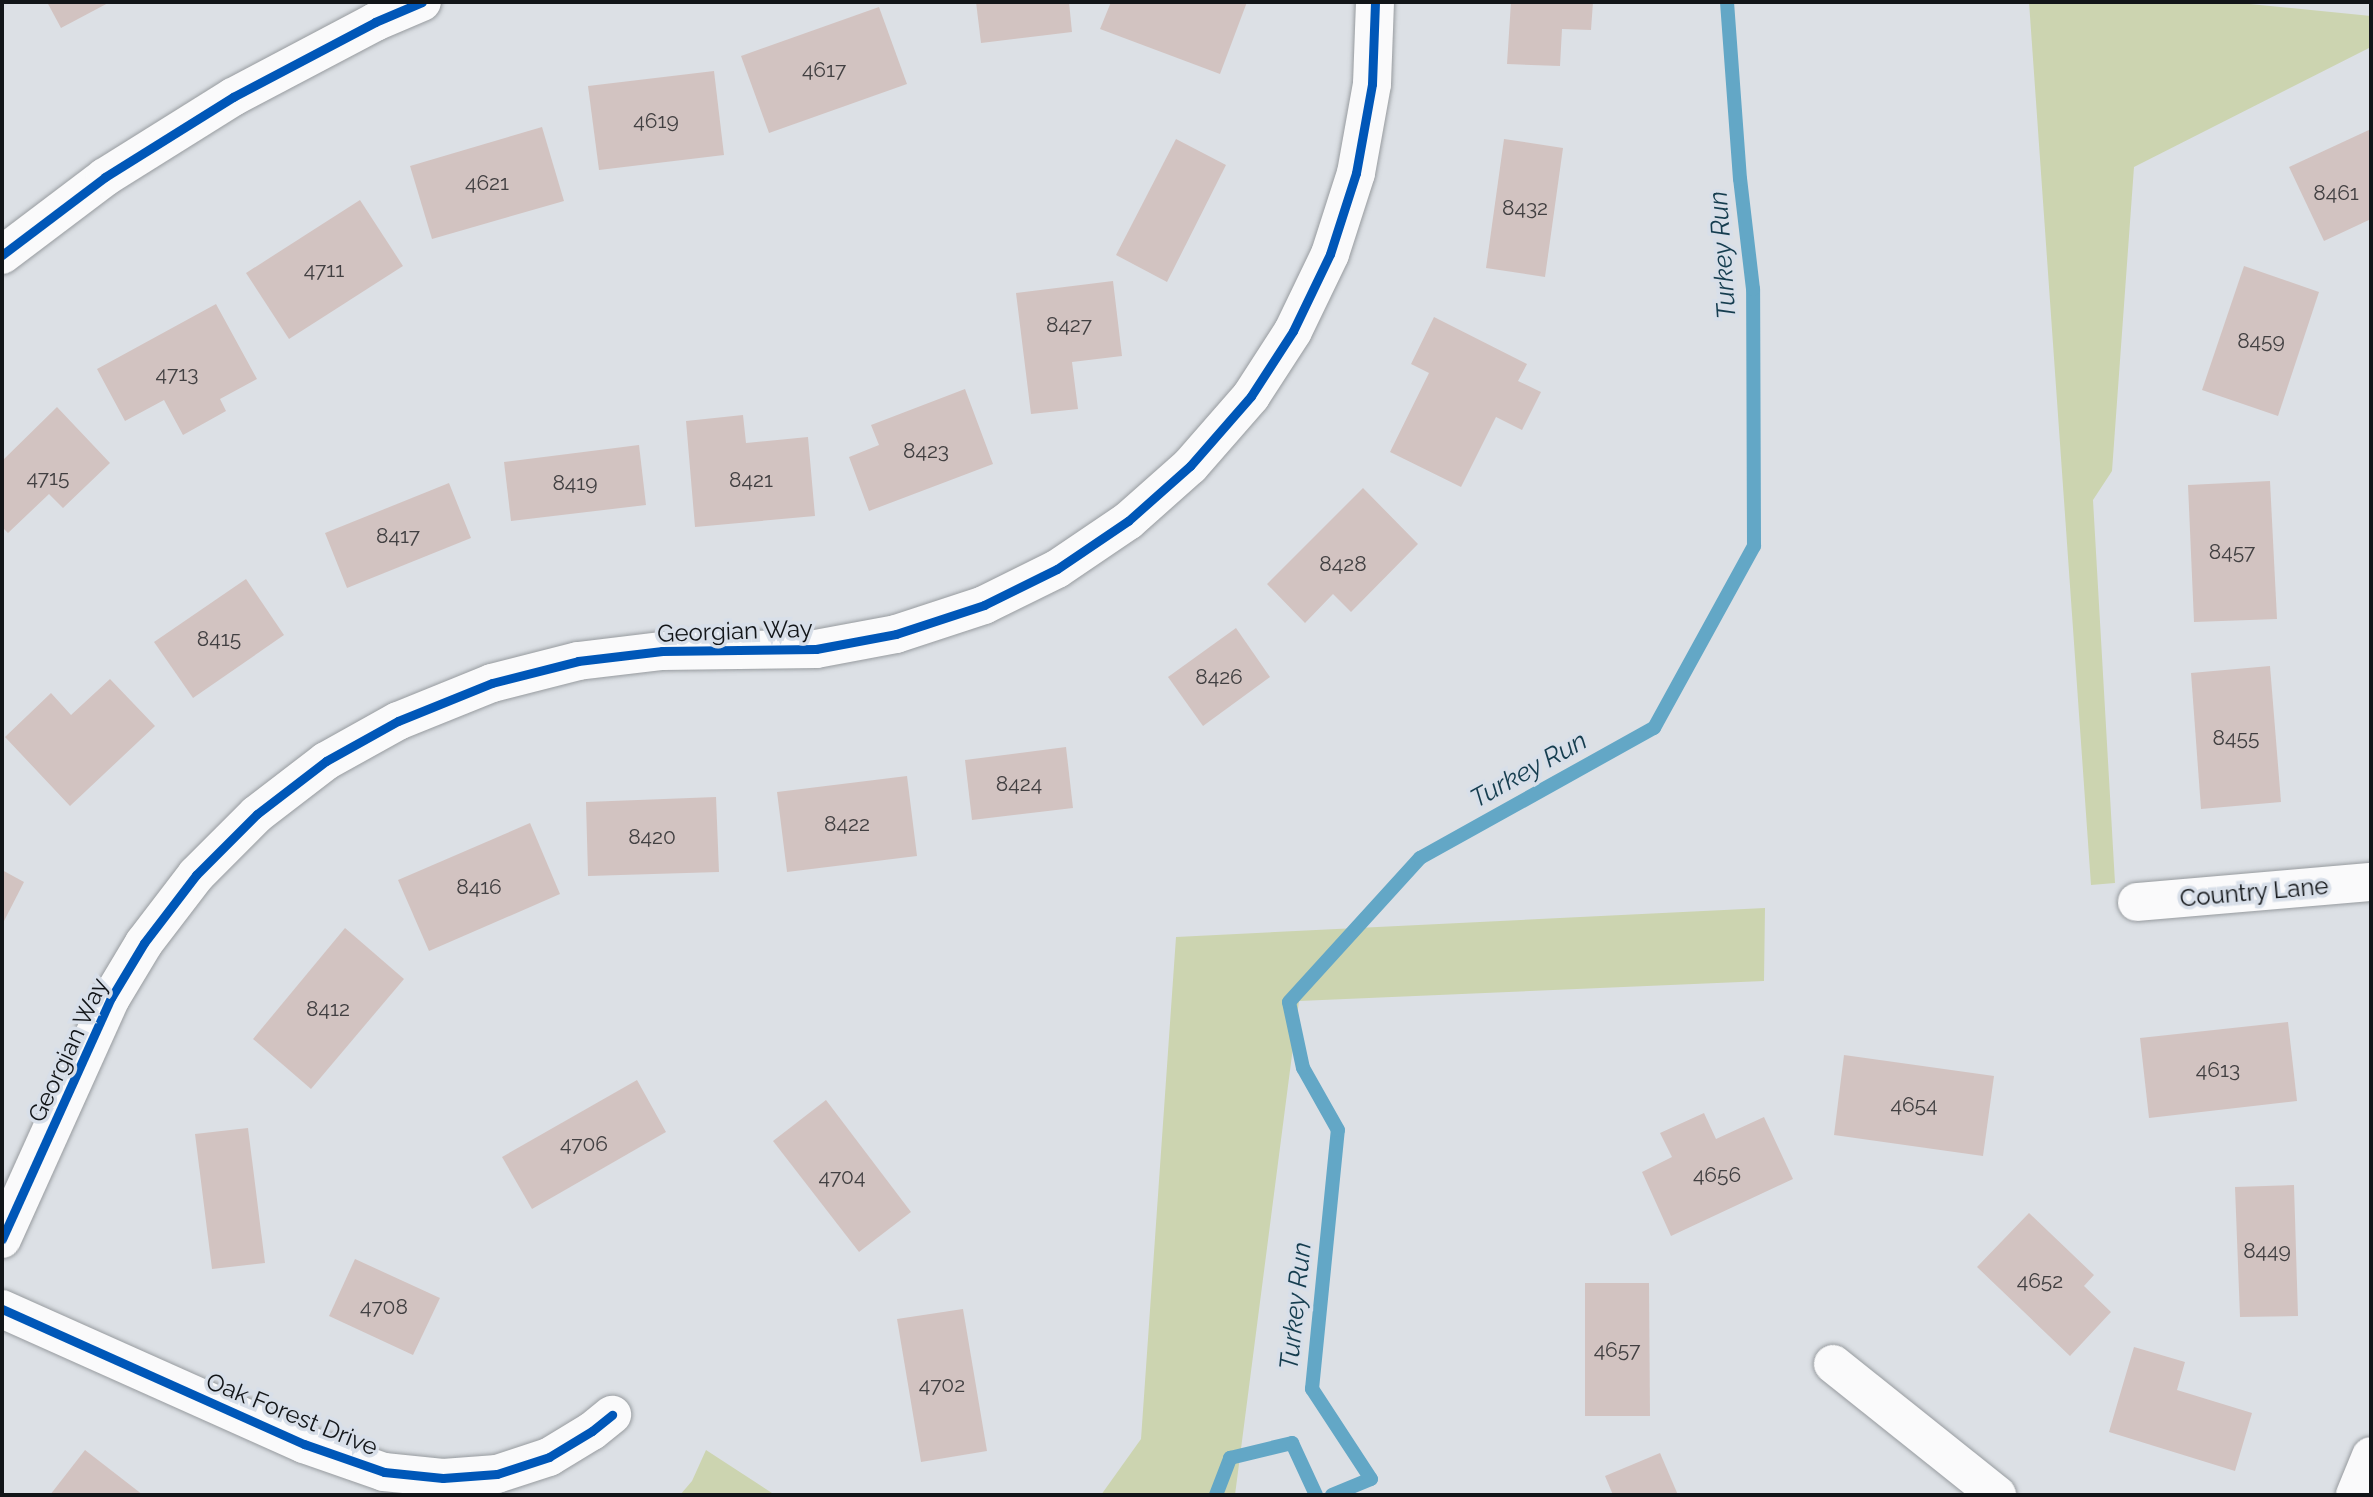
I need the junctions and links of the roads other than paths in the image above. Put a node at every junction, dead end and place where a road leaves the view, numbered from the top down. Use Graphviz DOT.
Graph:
graph roads {
  1 [pos="422,2"];
  2 [pos="1375,2"];
  3 [pos="2,255"];
  4 [pos="2371,882"];
  5 [pos="2137,902"];
  6 [pos="2,1239"];
  7 [pos="2,1309"];
  8 [pos="1833,1364"];
  9 [pos="612,1415"];
  10 [pos="2371,1456"];
  11 [pos="1997,1495"];
  12 [pos="2355,1495"];
  1 -- 3 [label="street"];
  2 -- 6 [label="street, Georgian Way"];
  4 -- 5 [label="street, Country Lane"];
  7 -- 9 [label="street, Oak Forest Drive"];
  8 -- 11 [label="street"];
  10 -- 12 [label="street"];
}
